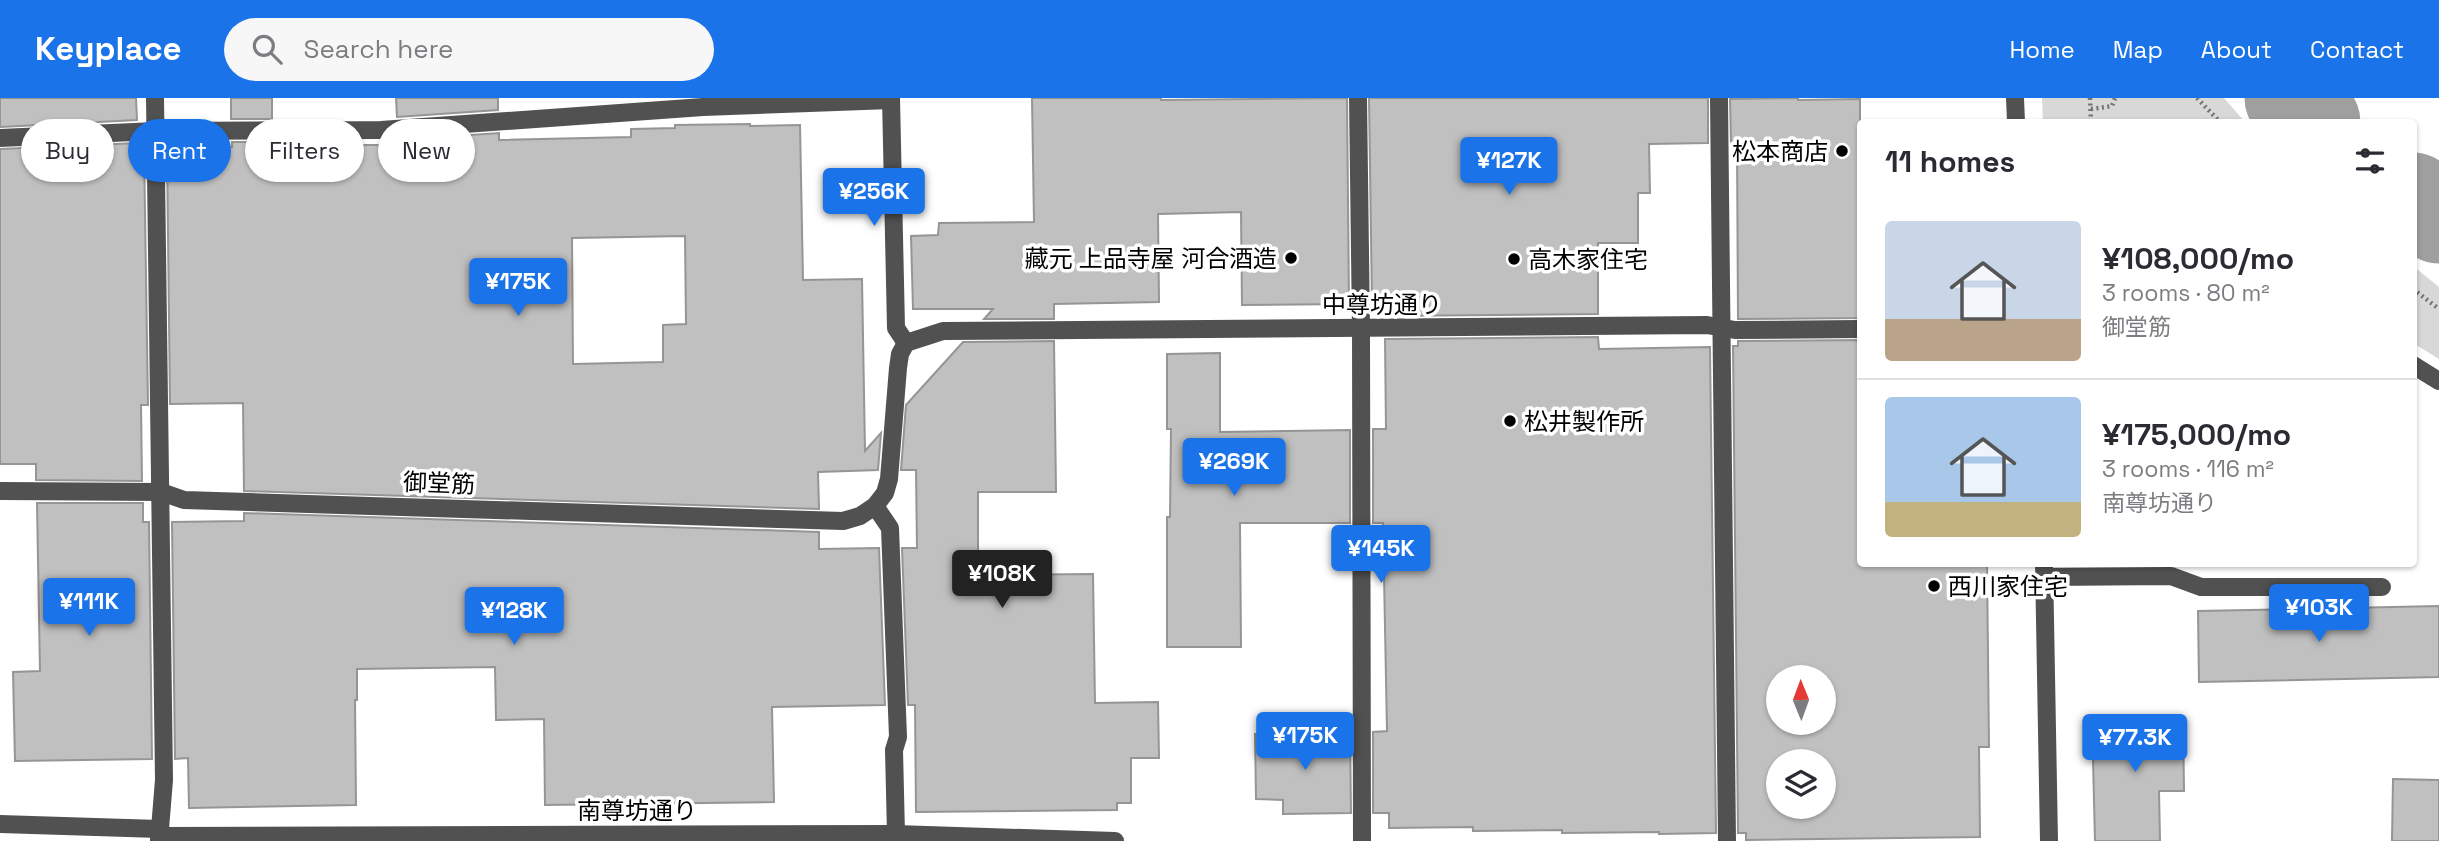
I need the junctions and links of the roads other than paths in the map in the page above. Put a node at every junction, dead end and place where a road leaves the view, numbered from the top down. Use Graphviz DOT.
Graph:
graph roads {
  1 [pos="155,98"];
  2 [pos="1358,98"];
  3 [pos="1719,98"];
  4 [pos="2015,98"];
  5 [pos="891,99"];
  6 [pos="156,119"];
  7 [pos="2016,119"];
  8 [pos="231,131"];
  9 [pos="128,132"];
  10 [pos="0,138"];
  11 [pos="157,182"];
  12 [pos="1720,328"];
  13 [pos="1361,329"];
  14 [pos="1857,329"];
  15 [pos="906,343"];
  16 [pos="2417,367"];
  17 [pos="2439,381"];
  18 [pos="0,491"];
  19 [pos="161,492"];
  20 [pos="875,506"];
  21 [pos="2045,570"];
  22 [pos="2382,587"];
  23 [pos="0,824"];
  24 [pos="896,834"];
  25 [pos="159,835"];
  26 [pos="1115,841"];
  27 [pos="1362,841"];
  28 [pos="1727,841"];
  29 [pos="2049,841"];
  1 -- 6 [label="street"];
  2 -- 13 [label="street"];
  3 -- 12 [label="street"];
  4 -- 7 [label="street"];
  5 -- 8 [label="street"];
  5 -- 15 [label="street"];
  9 -- 10 [label="street"];
  11 -- 19 [label="street"];
  12 -- 13 [label="street, 中尊坊通り"];
  12 -- 14 [label="street, 中尊坊通り"];
  12 -- 28 [label="street"];
  13 -- 15 [label="street, 中尊坊通り"];
  13 -- 27 [label="street"];
  15 -- 20 [label="street"];
  16 -- 17 [label="street"];
  18 -- 19 [label="street, 御堂筋"];
  19 -- 20 [label="street, 御堂筋"];
  19 -- 25 [label="street"];
  20 -- 24 [label="street"];
  21 -- 22 [label="street"];
  21 -- 29 [label="street"];
  23 -- 25 [label="street, 南尊坊通り"];
  24 -- 25 [label="street, 南尊坊通り"];
  24 -- 26 [label="street, 南尊坊通り"];
}
